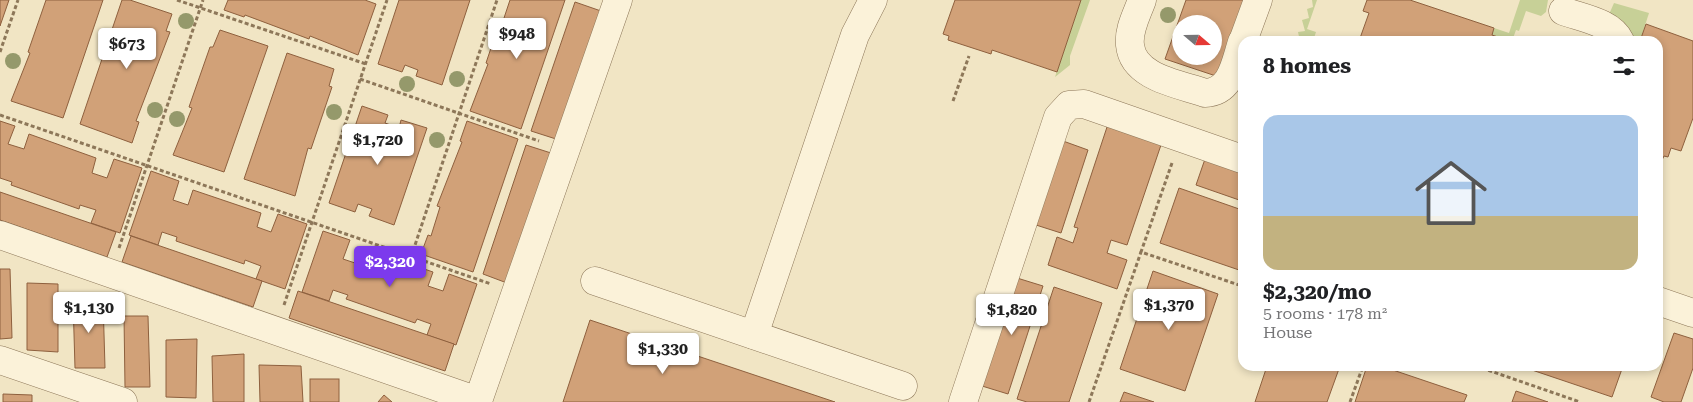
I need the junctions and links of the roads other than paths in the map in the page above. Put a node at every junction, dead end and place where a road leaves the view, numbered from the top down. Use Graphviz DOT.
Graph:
graph roads {
  1 [pos="618,0"];
  2 [pos="873,0"];
  3 [pos="1142,0"];
  4 [pos="1258,0"];
  5 [pos="1563,11"];
  6 [pos="1245,36"];
  7 [pos="1616,36"];
  8 [pos="1238,55"];
  9 [pos="1238,157"];
  10 [pos="0,235"];
  11 [pos="595,281"];
  12 [pos="1663,303"];
  13 [pos="1693,313"];
  14 [pos="754,335"];
  15 [pos="0,360"];
  16 [pos="903,386"];
  17 [pos="122,402"];
  18 [pos="963,402"];
  1 -- 10 [label="lane"];
  2 -- 14 [label="lane"];
  3 -- 8 [label="lane"];
  4 -- 6 [label="lane"];
  5 -- 7 [label="lane"];
  9 -- 18 [label="lane"];
  11 -- 14 [label="lane"];
  12 -- 13 [label="lane"];
  14 -- 16 [label="lane"];
  15 -- 17 [label="lane"];
}
